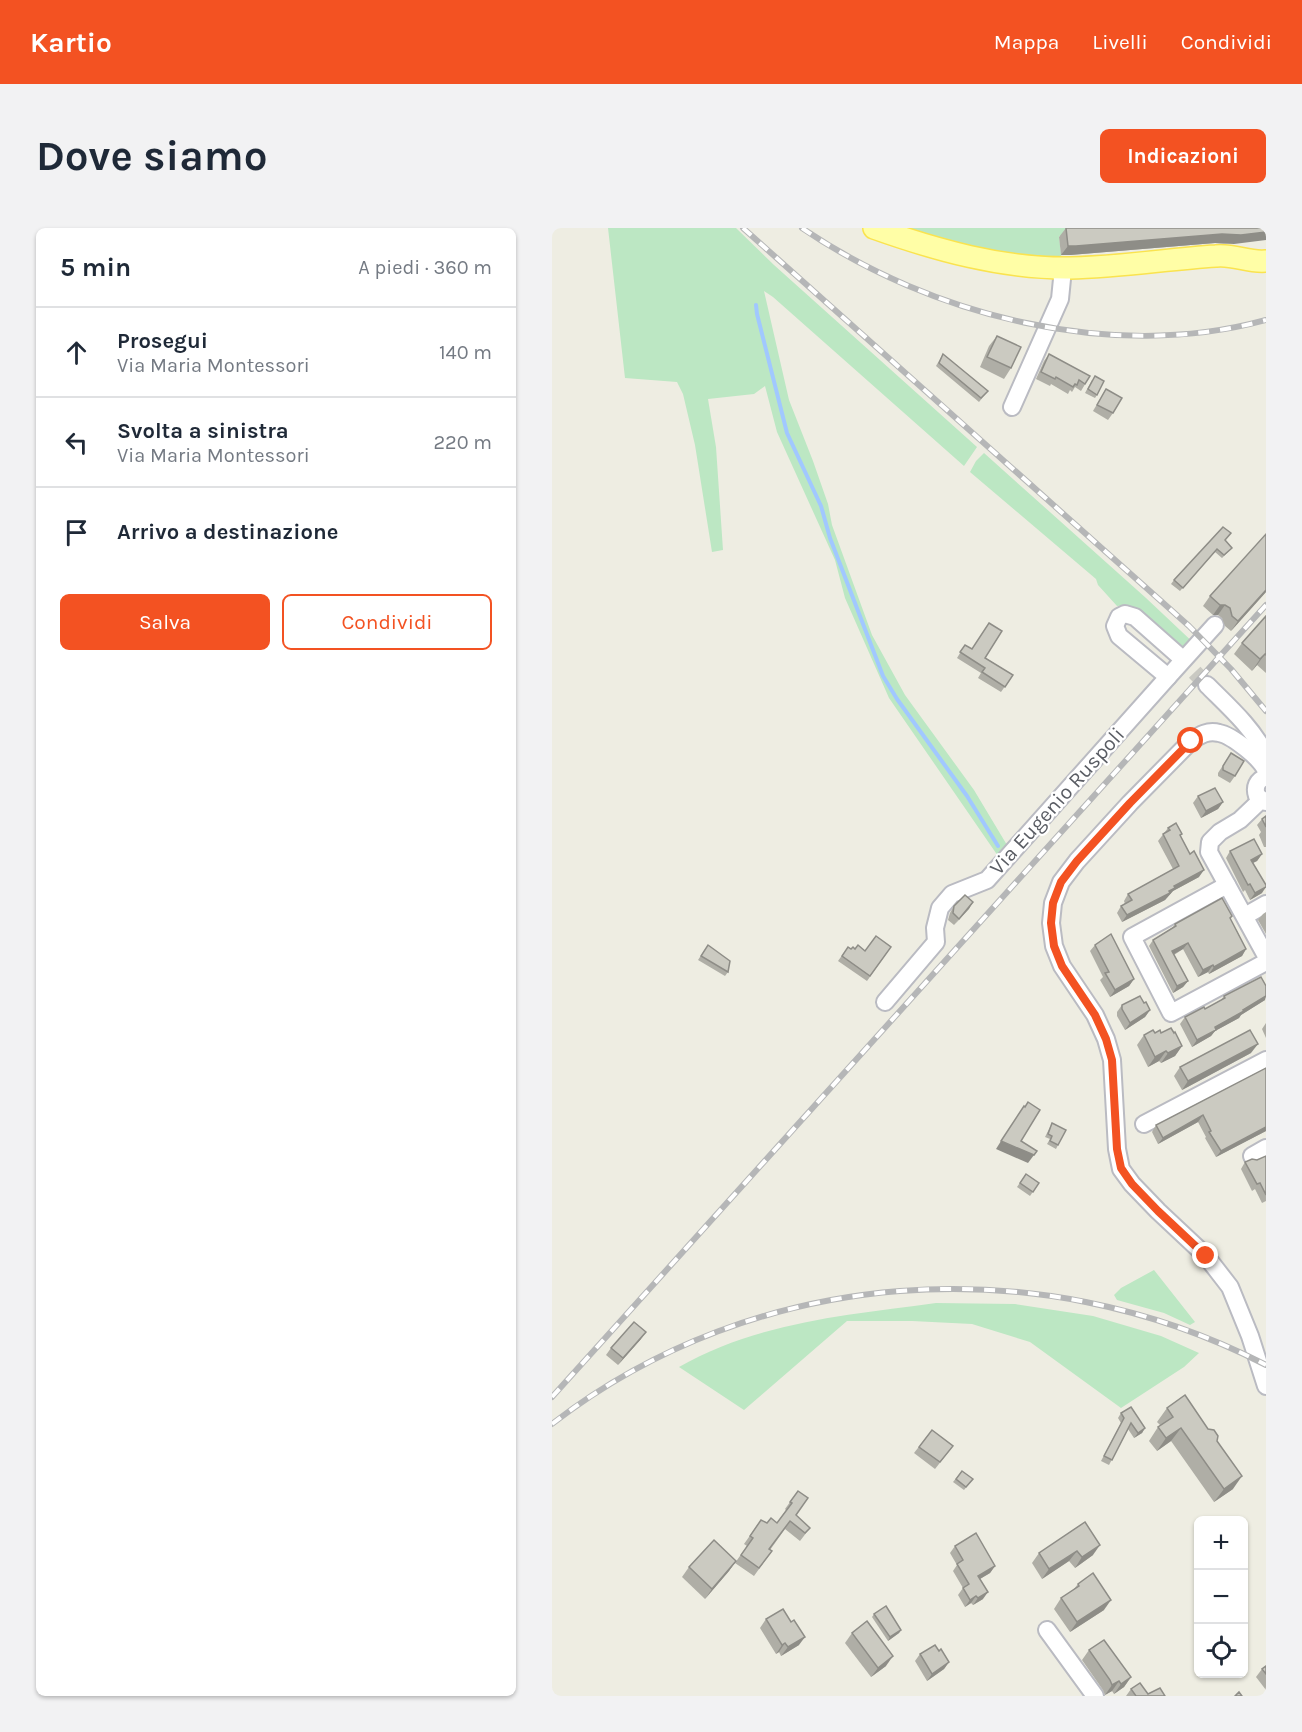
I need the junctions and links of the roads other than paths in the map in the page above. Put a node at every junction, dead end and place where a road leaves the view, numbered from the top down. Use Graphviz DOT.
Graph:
graph roads {
  1 [pos="876,228"];
  2 [pos="1266,261"];
  3 [pos="1060,268"];
  4 [pos="1011,406"];
  5 [pos="1215,625"];
  6 [pos="1178,655"];
  7 [pos="1168,677"];
  8 [pos="1208,685"];
  9 [pos="1266,767"];
  10 [pos="1264,801"];
  11 [pos="1227,885"];
  12 [pos="1266,904"];
  13 [pos="1245,916"];
  14 [pos="1266,956"];
  15 [pos="1266,962"];
  16 [pos="885,1002"];
  17 [pos="1266,1060"];
  18 [pos="1144,1124"];
  19 [pos="1266,1386"];
  20 [pos="1047,1630"];
  21 [pos="1095,1696"];
  1 -- 3 [label="main road"];
  2 -- 3 [label="main road"];
  3 -- 4 [label="street"];
  5 -- 7 [label="street, Via Eugenio Ruspoli"];
  6 -- 7 [label="street"];
  7 -- 16 [label="street, Via Eugenio Ruspoli"];
  8 -- 9 [label="street"];
  9 -- 10 [label="street"];
  9 -- 19 [label="street"];
  10 -- 11 [label="street"];
  11 -- 13 [label="street"];
  11 -- 15 [label="street"];
  12 -- 13 [label="street"];
  13 -- 14 [label="street"];
  17 -- 18 [label="street"];
  20 -- 21 [label="street"];
}
